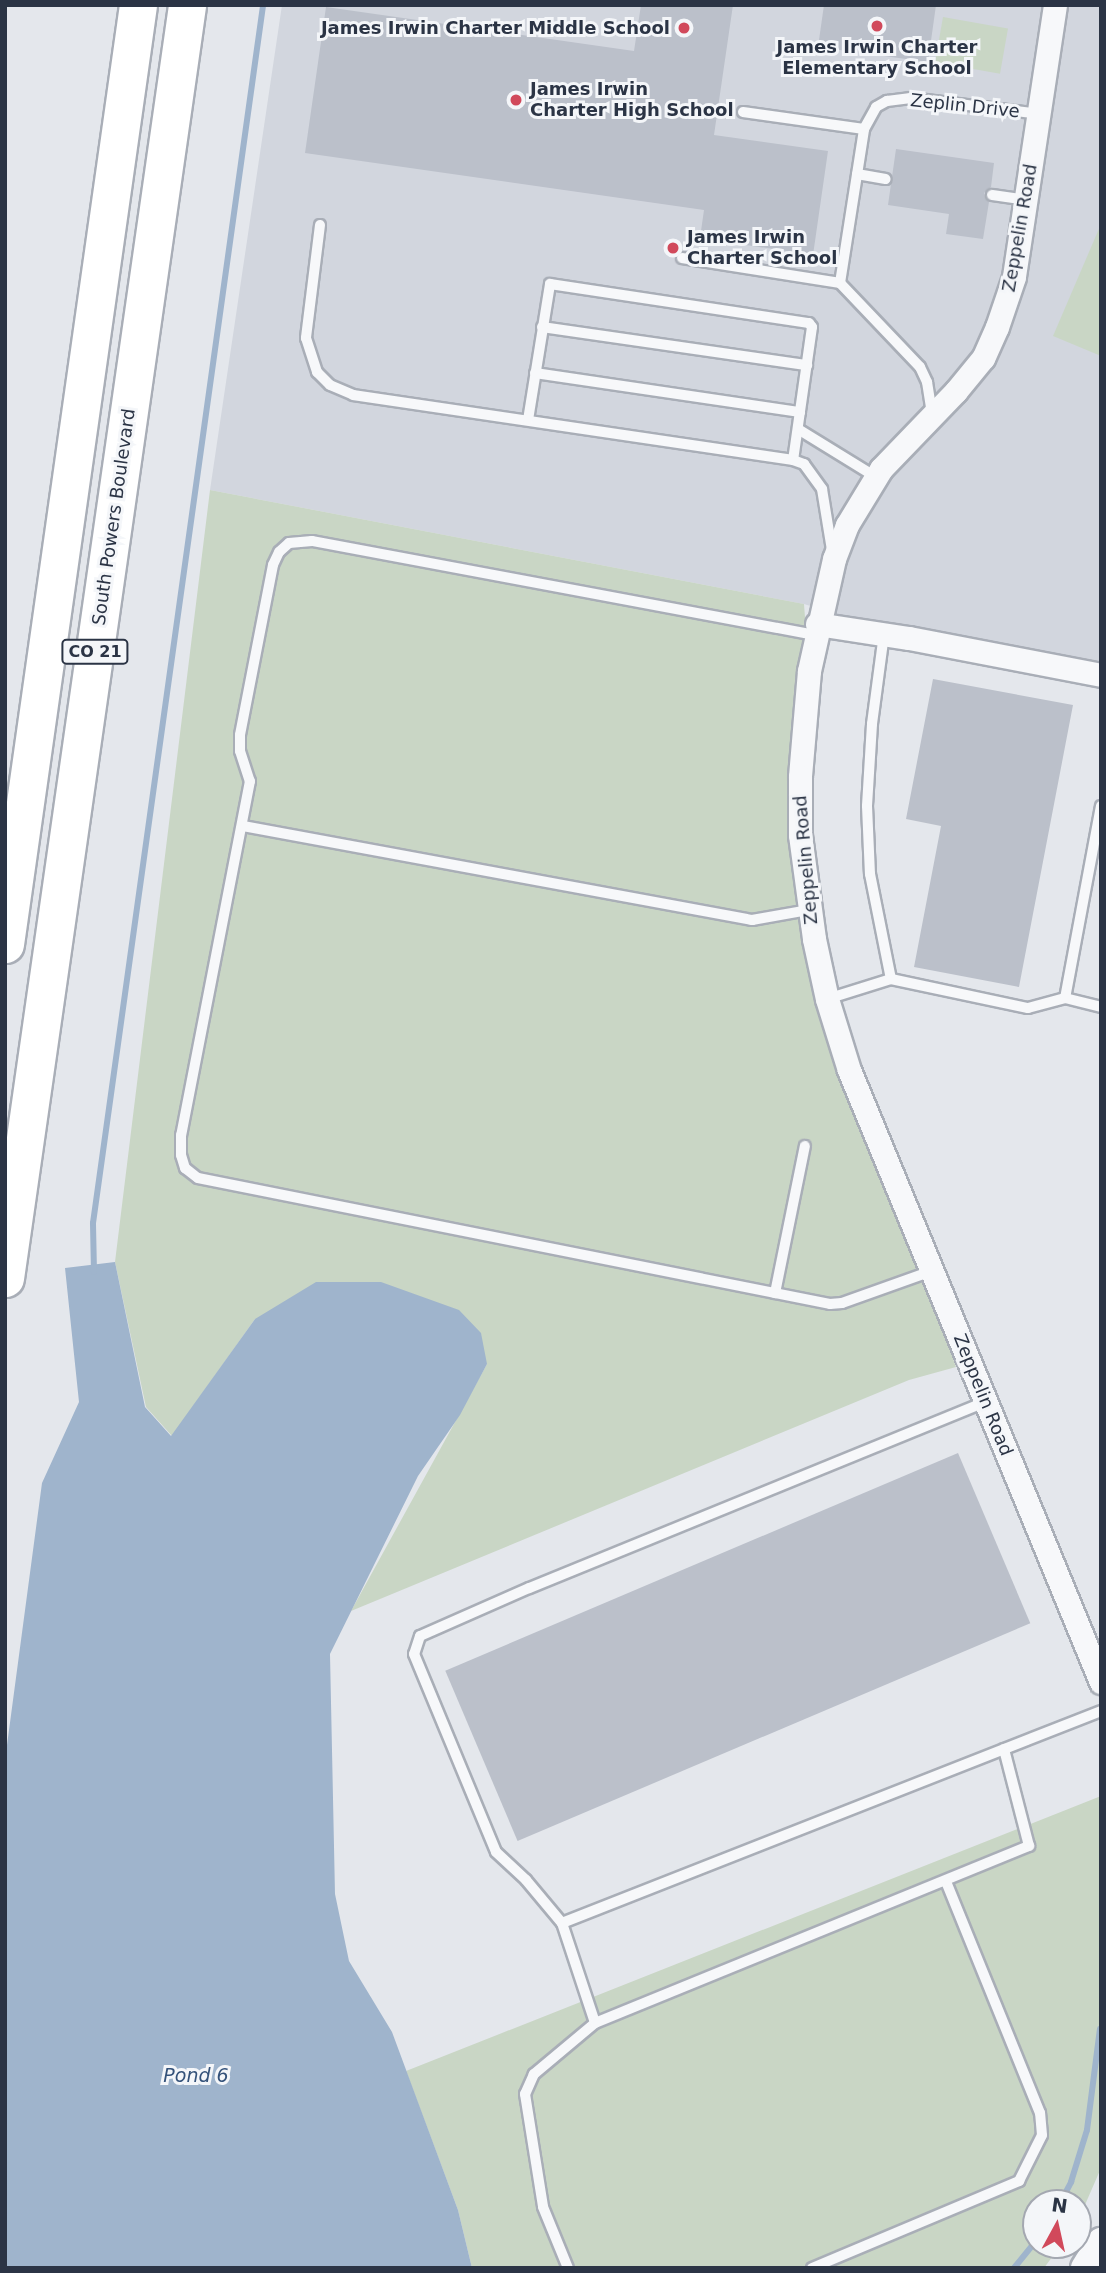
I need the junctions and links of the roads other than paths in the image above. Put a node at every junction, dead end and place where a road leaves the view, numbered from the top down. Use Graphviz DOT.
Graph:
graph roads {
  1 [pos="138,5"];
  2 [pos="1055,5"];
  3 [pos="186,12"];
  4 [pos="743,112"];
  5 [pos="1039,114"];
  6 [pos="864,129"];
  7 [pos="857,174"];
  8 [pos="886,179"];
  9 [pos="992,195"];
  10 [pos="1026,200"];
  11 [pos="320,225"];
  12 [pos="682,258"];
  13 [pos="840,283"];
  14 [pos="542,327"];
  15 [pos="807,365"];
  16 [pos="535,373"];
  17 [pos="800,412"];
  18 [pos="932,415"];
  19 [pos="528,421"];
  20 [pos="798,429"];
  21 [pos="793,460"];
  22 [pos="876,477"];
  23 [pos="834,559"];
  24 [pos="816,630"];
  25 [pos="884,634"];
  26 [pos="1101,675"];
  27 [pos="1101,806"];
  28 [pos="243,826"];
  29 [pos="809,910"];
  30 [pos="5,944"];
  31 [pos="891,979"];
  32 [pos="1065,998"];
  33 [pos="827,999"];
  34 [pos="1101,1007"];
  35 [pos="805,1146"];
  36 [pos="932,1271"];
  37 [pos="5,1278"];
  38 [pos="775,1293"];
  39 [pos="985,1402"];
  40 [pos="1101,1682"];
  41 [pos="1101,1711"];
  42 [pos="1004,1749"];
  43 [pos="946,1881"];
  44 [pos="562,1923"];
  45 [pos="595,2023"];
  46 [pos="1101,2242"];
  47 [pos="568,2268"];
  48 [pos="812,2268"];
  49 [pos="1085,2268"];
  1 -- 30 [label="highway, CO 21"];
  2 -- 5 [label="street, Zeppelin Road"];
  3 -- 37 [label="highway, South Powers Boulevard / CO 21"];
  4 -- 6 [label="lane"];
  5 -- 6 [label="lane, Zeplin Drive"];
  5 -- 10 [label="street, Zeppelin Road"];
  6 -- 7 [label="lane"];
  7 -- 8 [label="lane"];
  7 -- 13 [label="lane"];
  9 -- 10 [label="lane"];
  10 -- 18 [label="street, Zeppelin Road"];
  11 -- 19 [label="lane"];
  12 -- 13 [label="lane"];
  13 -- 18 [label="lane"];
  14 -- 15 [label="lane"];
  14 -- 15 [label="lane"];
  14 -- 16 [label="lane"];
  15 -- 17 [label="lane"];
  16 -- 17 [label="lane"];
  16 -- 19 [label="lane"];
  17 -- 20 [label="lane"];
  18 -- 22 [label="street, Zeppelin Road"];
  19 -- 21 [label="lane"];
  20 -- 21 [label="lane"];
  20 -- 22 [label="lane"];
  21 -- 23 [label="lane"];
  22 -- 23 [label="street, Zeppelin Road"];
  23 -- 24 [label="street, Zeppelin Road"];
  24 -- 25 [label="street"];
  24 -- 28 [label="lane"];
  24 -- 29 [label="street, Zeppelin Road"];
  25 -- 26 [label="street"];
  25 -- 31 [label="lane"];
  27 -- 32 [label="lane"];
  28 -- 29 [label="lane"];
  28 -- 38 [label="lane"];
  29 -- 33 [label="street, Zeppelin Road"];
  31 -- 32 [label="lane"];
  31 -- 33 [label="lane"];
  32 -- 34 [label="lane"];
  33 -- 36 [label="street, Zeppelin Road"];
  35 -- 38 [label="lane"];
  36 -- 38 [label="lane"];
  36 -- 39 [label="street, Zeppelin Road"];
  39 -- 40 [label="street, Zeppelin Road"];
  39 -- 44 [label="lane"];
  41 -- 42 [label="lane"];
  42 -- 43 [label="lane"];
  42 -- 44 [label="lane"];
  43 -- 45 [label="lane"];
  43 -- 48 [label="lane"];
  44 -- 45 [label="lane"];
  45 -- 47 [label="lane"];
  46 -- 49 [label="street"];
}
